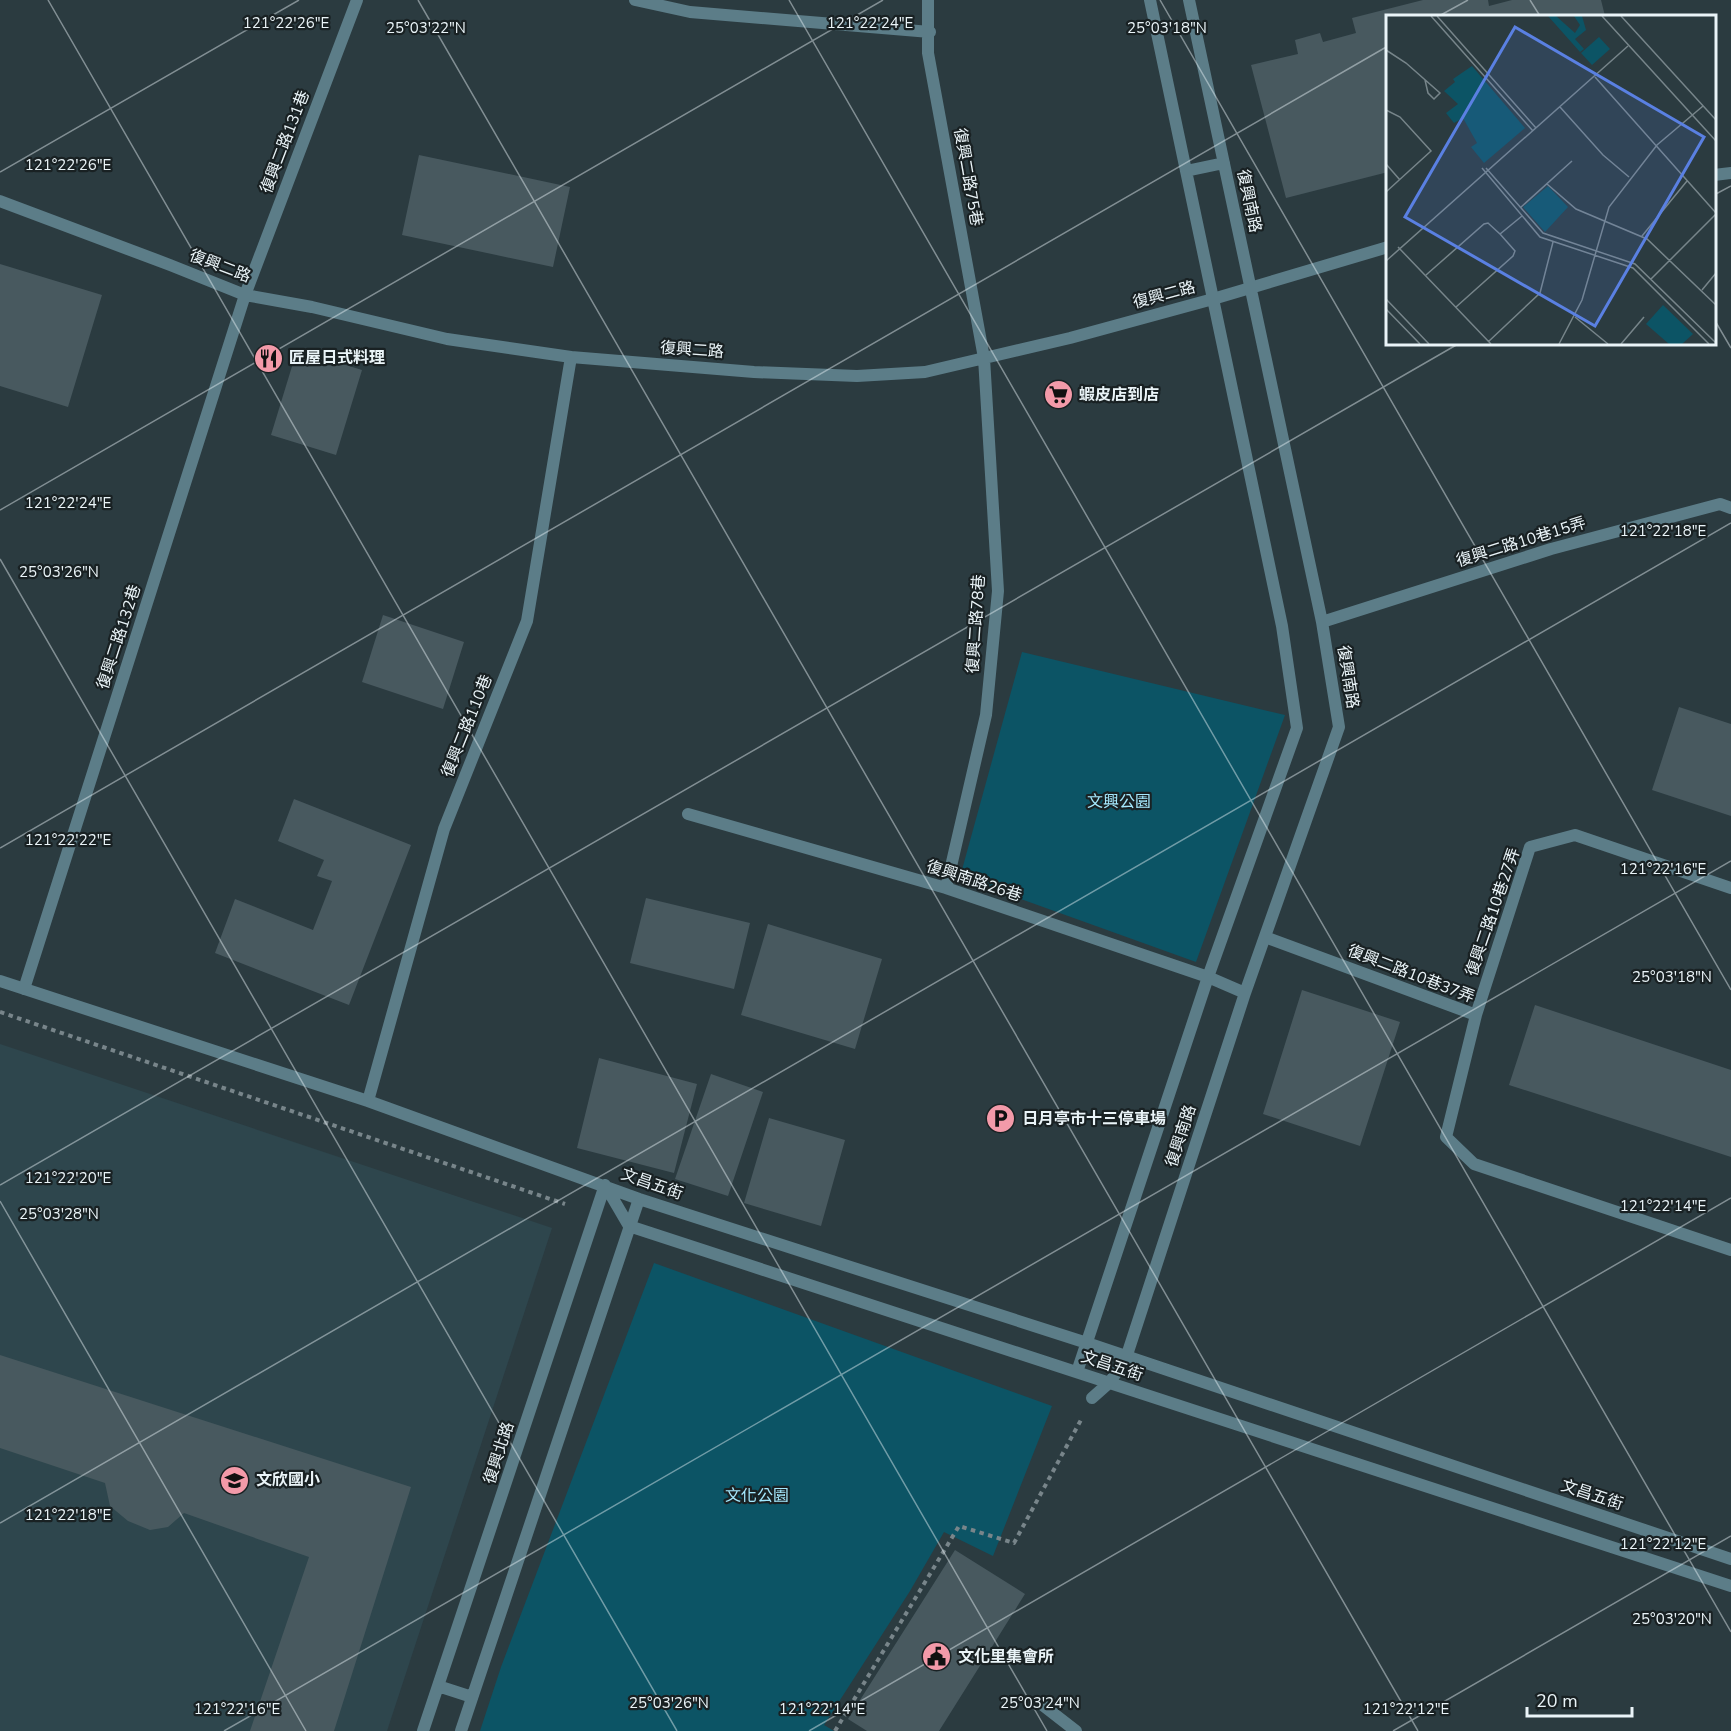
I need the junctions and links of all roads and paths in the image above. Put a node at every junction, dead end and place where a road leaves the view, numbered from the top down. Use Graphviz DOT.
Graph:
graph roads {
  1 [pos="357,0"];
  2 [pos="635,0"];
  3 [pos="928,0"];
  4 [pos="1150,0"];
  5 [pos="1189,0"];
  6 [pos="930,32"];
  7 [pos="1224,163"];
  8 [pos="1186,171"];
  9 [pos="1731,173"];
  10 [pos="1716,175"];
  11 [pos="0,201"];
  12 [pos="1386,248"];
  13 [pos="1250,288"];
  14 [pos="245,295"];
  15 [pos="1213,299"];
  16 [pos="571,357"];
  17 [pos="984,358"];
  18 [pos="1731,508"];
  19 [pos="1322,622"];
  20 [pos="688,814"];
  21 [pos="946,888"];
  22 [pos="1731,888"];
  23 [pos="1265,937"];
  24 [pos="1208,977"];
  25 [pos="0,981"];
  26 [pos="24,989"];
  27 [pos="1245,993"];
  28 [pos="0,1012"];
  29 [pos="1476,1015"];
  30 [pos="368,1101"];
  31 [pos="605,1185"];
  32 [pos="639,1198"];
  33 [pos="564,1204"];
  34 [pos="629,1226"];
  35 [pos="1731,1250"];
  36 [pos="1087,1343"];
  37 [pos="1126,1358"];
  38 [pos="1077,1372"];
  39 [pos="1110,1382"];
  40 [pos="1092,1398"];
  41 [pos="1731,1559"];
  42 [pos="1731,1586"];
  43 [pos="438,1686"];
  44 [pos="472,1697"];
  45 [pos="1040,1703"];
  46 [pos="423,1731"];
  47 [pos="461,1731"];
  48 [pos="835,1731"];
  49 [pos="1076,1731"];
  1 -- 14 [label="street, 復興二路131巷"];
  2 -- 6 [label="street"];
  3 -- 6 [label="street, 復興二路75巷"];
  4 -- 8 [label="street, 復興南路"];
  5 -- 7 [label="street, 復興南路"];
  6 -- 17 [label="street, 復興二路75巷"];
  7 -- 8 [label="street"];
  7 -- 13 [label="street, 復興南路"];
  8 -- 15 [label="street, 復興南路"];
  9 -- 10 [label="street"];
  11 -- 14 [label="street, 復興二路"];
  12 -- 13 [label="street, 復興二路"];
  13 -- 15 [label="street, 復興二路"];
  13 -- 19 [label="street, 復興南路"];
  14 -- 16 [label="street, 復興二路"];
  14 -- 26 [label="street, 復興二路132巷"];
  15 -- 17 [label="street, 復興二路"];
  15 -- 24 [label="street, 復興南路"];
  16 -- 17 [label="street, 復興二路"];
  16 -- 30 [label="street, 復興二路110巷"];
  17 -- 21 [label="street, 復興二路78巷"];
  18 -- 19 [label="street, 復興二路10巷15弄"];
  19 -- 23 [label="street, 復興南路"];
  20 -- 21 [label="street, 復興南路26巷"];
  21 -- 24 [label="street, 復興南路26巷"];
  22 -- 29 [label="street, 復興二路10巷27弄"];
  23 -- 27 [label="street, 復興南路"];
  23 -- 29 [label="street, 復興二路10巷37弄"];
  24 -- 27 [label="street, 復興南路26巷"];
  24 -- 36 [label="street, 復興南路"];
  25 -- 26 [label="street"];
  26 -- 30 [label="street"];
  27 -- 37 [label="street, 復興南路"];
  28 -- 33 [label="path"];
  29 -- 35 [label="street, 復興二路10巷37弄"];
  30 -- 31 [label="street"];
  31 -- 32 [label="street, 文昌五街"];
  31 -- 34 [label="street, 文昌五街"];
  31 -- 43 [label="street, 復興北路"];
  32 -- 34 [label="street"];
  32 -- 36 [label="street, 文昌五街"];
  34 -- 38 [label="street, 文昌五街"];
  34 -- 44 [label="street"];
  36 -- 37 [label="street, 文昌五街"];
  36 -- 38 [label="street, 復興南路"];
  37 -- 39 [label="street, 復興南路"];
  37 -- 41 [label="street, 文昌五街"];
  38 -- 39 [label="street, 文昌五街"];
  39 -- 40 [label="street, 復興南路"];
  39 -- 42 [label="street, 文昌五街"];
  40 -- 48 [label="path"];
  43 -- 44 [label="street"];
  43 -- 46 [label="street, 復興北路"];
  44 -- 47 [label="street"];
  45 -- 49 [label="street"];
}
